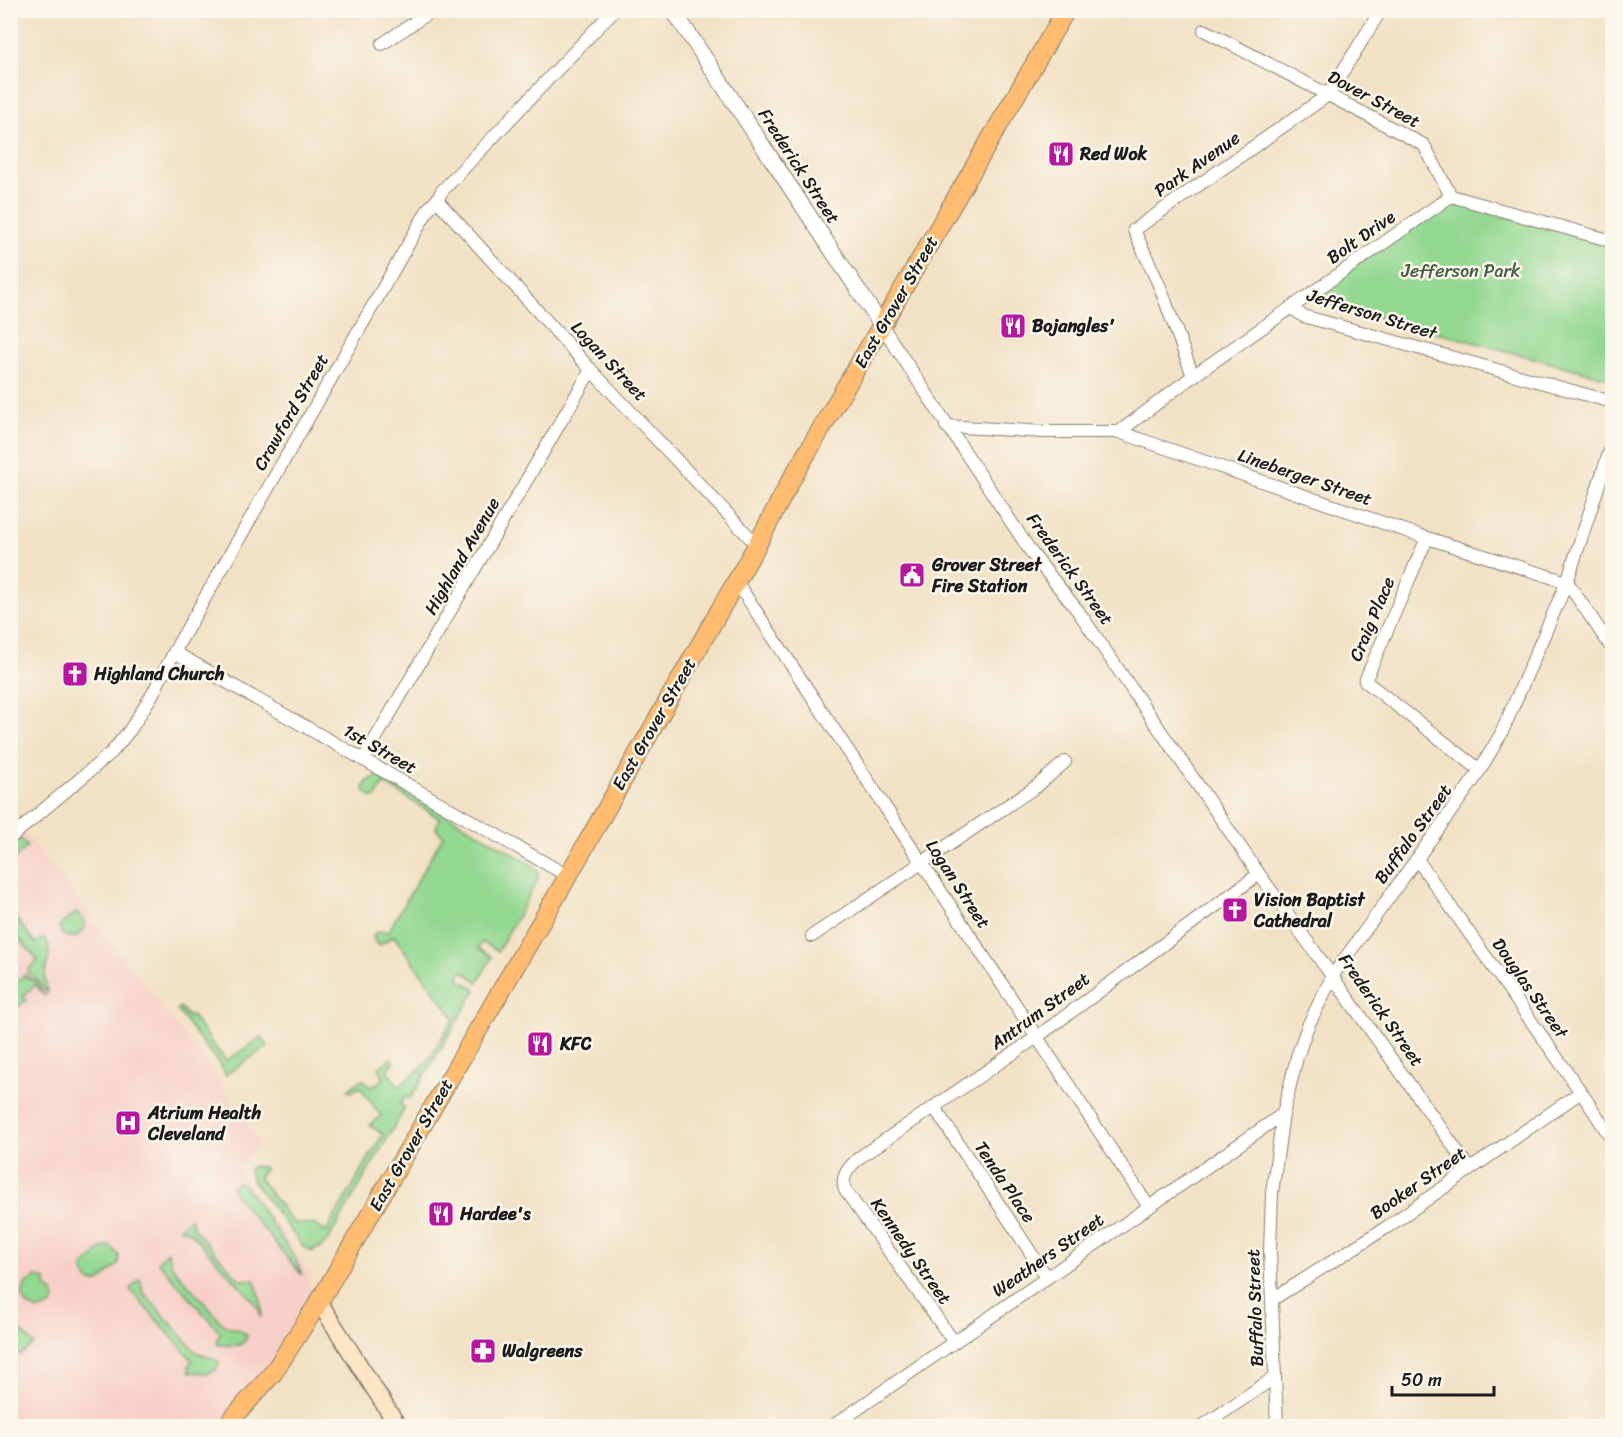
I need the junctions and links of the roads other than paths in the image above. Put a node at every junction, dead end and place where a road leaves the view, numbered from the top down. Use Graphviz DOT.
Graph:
graph roads {
  1 [pos="433,10"];
  2 [pos="614,10"];
  3 [pos="673,10"];
  4 [pos="1066,10"];
  5 [pos="1381,10"];
  6 [pos="1204,30"];
  7 [pos="382,44"];
  8 [pos="1328,94"];
  9 [pos="1451,196"];
  10 [pos="437,200"];
  11 [pos="1612,241"];
  12 [pos="1291,307"];
  13 [pos="882,326"];
  14 [pos="591,370"];
  15 [pos="1193,376"];
  16 [pos="1612,402"];
  17 [pos="946,426"];
  18 [pos="1119,432"];
  19 [pos="1612,444"];
  20 [pos="1427,537"];
  21 [pos="757,545"];
  22 [pos="736,581"];
  23 [pos="1567,582"];
  24 [pos="1612,648"];
  25 [pos="174,652"];
  26 [pos="363,760"];
  27 [pos="1065,762"];
  28 [pos="1480,770"];
  29 [pos="10,838"];
  30 [pos="1417,859"];
  31 [pos="923,863"];
  32 [pos="1259,874"];
  33 [pos="568,876"];
  34 [pos="812,936"];
  35 [pos="1333,975"];
  36 [pos="1037,1037"];
  37 [pos="1581,1092"];
  38 [pos="934,1107"];
  39 [pos="1283,1114"];
  40 [pos="1612,1139"];
  41 [pos="1470,1169"];
  42 [pos="843,1178"];
  43 [pos="1149,1207"];
  44 [pos="1047,1277"];
  45 [pos="1273,1299"];
  46 [pos="319,1302"];
  47 [pos="954,1342"];
  48 [pos="1275,1377"];
  49 [pos="226,1426"];
  50 [pos="398,1426"];
  51 [pos="833,1426"];
  52 [pos="1203,1426"];
  53 [pos="1277,1426"];
  1 -- 7 [label="street"];
  2 -- 10 [label="street, Crawford Street"];
  3 -- 13 [label="street, Frederick Street"];
  4 -- 13 [label="main road, East Grover Street"];
  5 -- 8 [label="street, Park Avenue"];
  6 -- 8 [label="street, Dover Street"];
  8 -- 9 [label="street, Dover Street"];
  8 -- 15 [label="street, Park Avenue"];
  9 -- 11 [label="street"];
  9 -- 12 [label="street, Bolt Drive"];
  10 -- 14 [label="street, Logan Street"];
  10 -- 25 [label="street, Crawford Street"];
  12 -- 15 [label="street, Jefferson Street"];
  12 -- 16 [label="street, Jefferson Street"];
  13 -- 17 [label="street, Frederick Street"];
  13 -- 21 [label="main road, East Grover Street"];
  14 -- 21 [label="street, Logan Street"];
  14 -- 26 [label="street, Highland Avenue"];
  15 -- 18 [label="street, Jefferson Street"];
  17 -- 18 [label="street, Lineberger Street"];
  17 -- 32 [label="street, Frederick Street"];
  18 -- 20 [label="street, Lineberger Street"];
  19 -- 23 [label="street, Buffalo Street"];
  20 -- 23 [label="street, Lineberger Street"];
  20 -- 28 [label="street, Craig Place"];
  21 -- 22 [label="main road, East Grover Street"];
  22 -- 31 [label="street, Logan Street"];
  22 -- 33 [label="main road, East Grover Street"];
  23 -- 24 [label="street"];
  23 -- 28 [label="street, Buffalo Street"];
  25 -- 26 [label="street, 1st Street"];
  25 -- 29 [label="street, Crawford Street"];
  26 -- 33 [label="street, 1st Street"];
  27 -- 31 [label="street"];
  28 -- 30 [label="street, Buffalo Street"];
  30 -- 35 [label="street, Buffalo Street"];
  30 -- 37 [label="street, Douglas Street"];
  31 -- 34 [label="street"];
  31 -- 36 [label="street, Logan Street"];
  32 -- 35 [label="street, Frederick Street"];
  32 -- 36 [label="street, Antrum Street"];
  33 -- 46 [label="main road, East Grover Street"];
  35 -- 39 [label="street, Buffalo Street"];
  35 -- 41 [label="street, Frederick Street"];
  36 -- 38 [label="street, Antrum Street"];
  36 -- 43 [label="street, Logan Street"];
  37 -- 40 [label="street, Douglas Street"];
  37 -- 41 [label="street, Booker Street"];
  38 -- 42 [label="street, Antrum Street"];
  38 -- 44 [label="street, Tenda Place"];
  39 -- 43 [label="street, Weathers Street"];
  39 -- 45 [label="street, Buffalo Street"];
  41 -- 45 [label="street, Booker Street"];
  42 -- 47 [label="street, Kennedy Street"];
  43 -- 44 [label="street, Weathers Street"];
  44 -- 47 [label="street, Weathers Street"];
  45 -- 48 [label="street, Buffalo Street"];
  46 -- 49 [label="main road, East Grover Street"];
  46 -- 50 [label="main road"];
  47 -- 51 [label="street, Weathers Street"];
  48 -- 52 [label="street"];
  48 -- 53 [label="street, Buffalo Street"];
}
